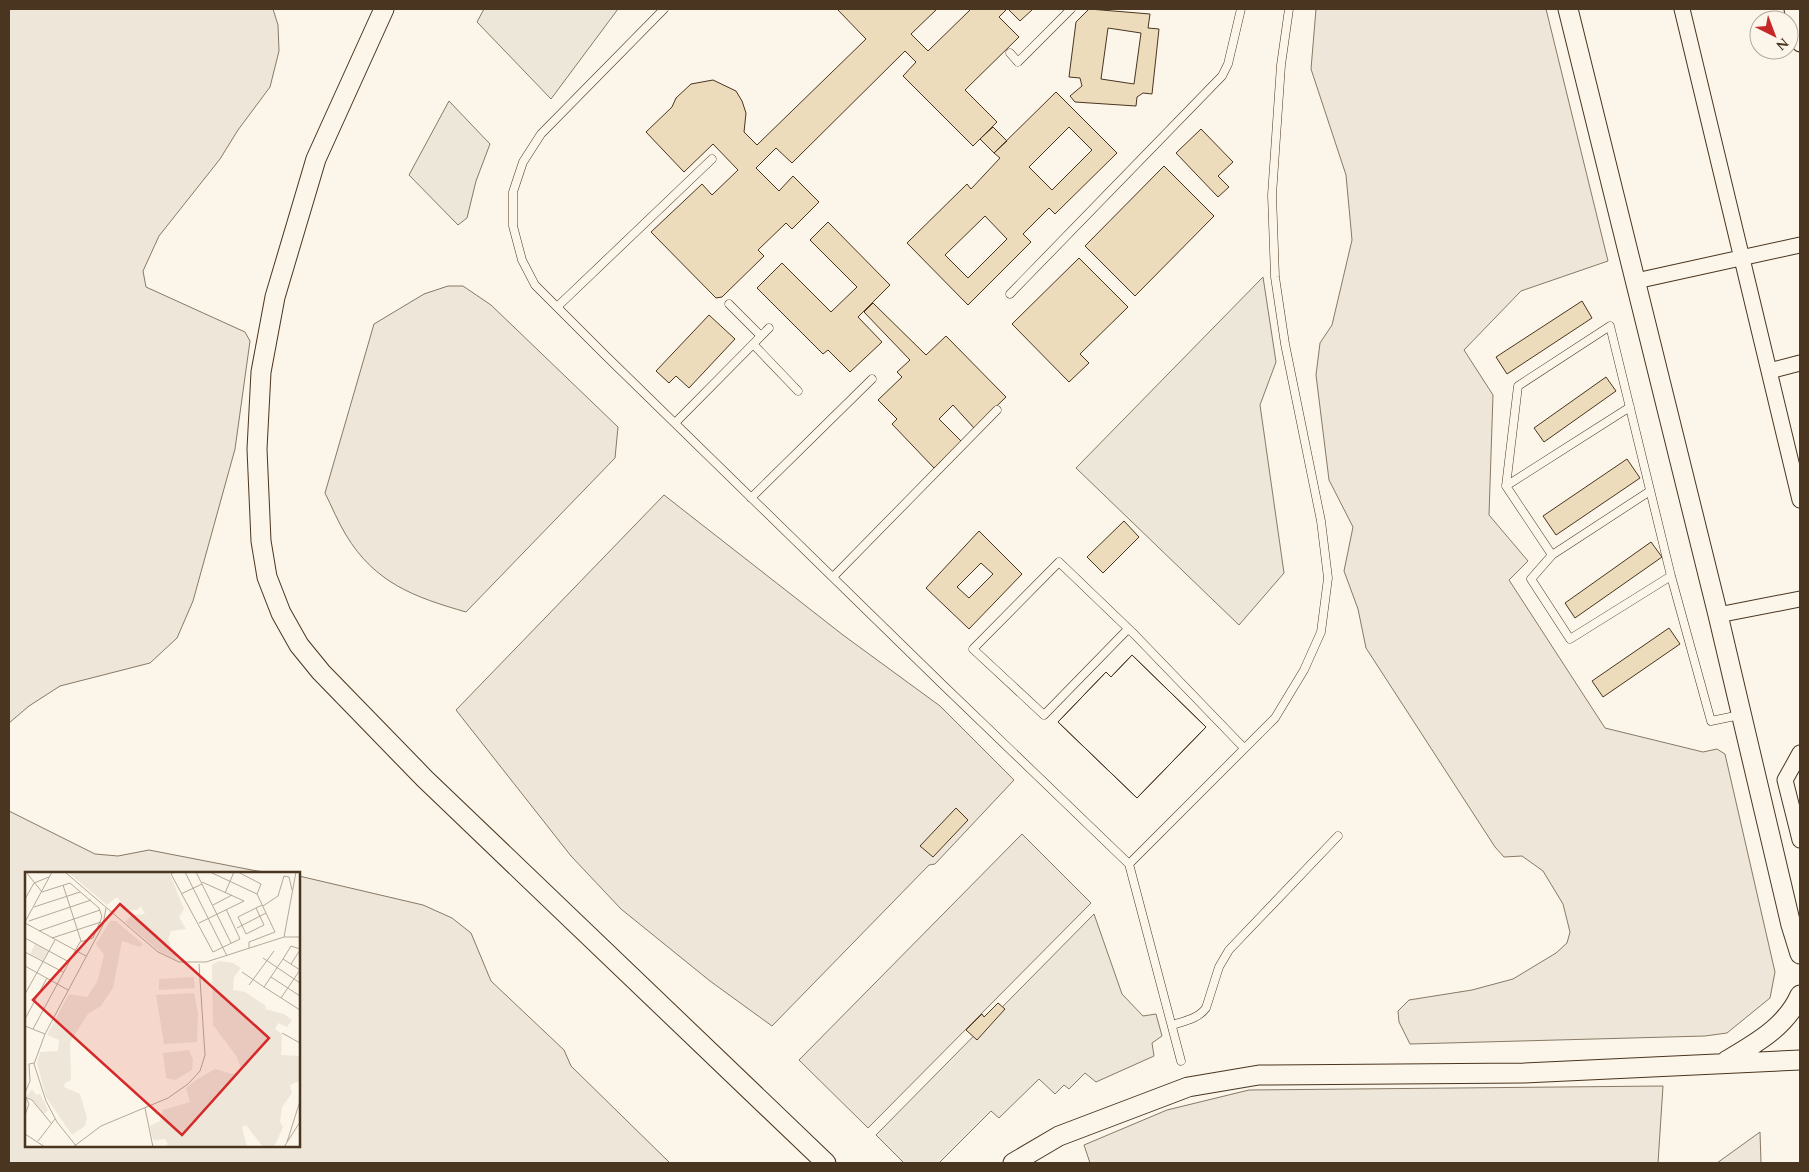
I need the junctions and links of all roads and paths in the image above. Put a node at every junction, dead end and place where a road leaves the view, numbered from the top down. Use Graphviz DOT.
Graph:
graph roads {
  1 [pos="384,9"];
  2 [pos="664,9"];
  3 [pos="1070,9"];
  4 [pos="1240,9"];
  5 [pos="1289,9"];
  6 [pos="1568,9"];
  7 [pos="1682,9"];
  8 [pos="1792,9"];
  9 [pos="1800,44"];
  10 [pos="1010,53"];
  11 [pos="712,159"];
  12 [pos="1800,245"];
  13 [pos="1741,259"];
  14 [pos="1636,281"];
  15 [pos="1010,294"];
  16 [pos="729,304"];
  17 [pos="557,307"];
  18 [pos="769,328"];
  19 [pos="761,336"];
  20 [pos="753,344"];
  21 [pos="1800,363"];
  22 [pos="1769,371"];
  23 [pos="872,379"];
  24 [pos="798,391"];
  25 [pos="1630,407"];
  26 [pos="997,410"];
  27 [pos="675,423"];
  28 [pos="1798,479"];
  29 [pos="1506,486"];
  30 [pos="1650,491"];
  31 [pos="751,498"];
  32 [pos="1800,500"];
  33 [pos="1552,555"];
  34 [pos="1671,576"];
  35 [pos="833,577"];
  36 [pos="1800,599"];
  37 [pos="1718,615"];
  38 [pos="1128,629"];
  39 [pos="1740,715"];
  40 [pos="1244,748"];
  41 [pos="1800,753"];
  42 [pos="1338,836"];
  43 [pos="1800,840"];
  44 [pos="1130,864"];
  45 [pos="1800,954"];
  46 [pos="1800,995"];
  47 [pos="1172,1025"];
  48 [pos="1800,1060"];
  49 [pos="1181,1061"];
  50 [pos="1722,1063"];
  51 [pos="826,1163"];
  52 [pos="1013,1163"];
  1 -- 51 [label="street"];
  2 -- 17 [label="lane"];
  3 -- 10 [label="lane"];
  4 -- 15 [label="lane"];
  5 -- 40 [label="lane"];
  6 -- 14 [label="street"];
  7 -- 13 [label="street"];
  8 -- 9 [label="street"];
  11 -- 17 [label="lane"];
  12 -- 13 [label="street"];
  13 -- 14 [label="street"];
  13 -- 22 [label="street"];
  14 -- 37 [label="street"];
  16 -- 19 [label="lane"];
  17 -- 27 [label="lane"];
  18 -- 19 [label="lane"];
  19 -- 20 [label="lane"];
  20 -- 24 [label="lane"];
  20 -- 27 [label="lane"];
  21 -- 22 [label="street"];
  22 -- 28 [label="street"];
  23 -- 31 [label="lane"];
  25 -- 29 [label="lane"];
  25 -- 29 [label="lane"];
  25 -- 30 [label="lane"];
  26 -- 35 [label="lane"];
  27 -- 31 [label="lane"];
  28 -- 32 [label="street"];
  29 -- 33 [label="lane"];
  30 -- 33 [label="lane"];
  30 -- 34 [label="lane"];
  31 -- 35 [label="lane"];
  33 -- 34 [label="lane"];
  34 -- 39 [label="lane"];
  35 -- 44 [label="lane"];
  36 -- 37 [label="street"];
  37 -- 39 [label="street"];
  38 -- 38 [label="lane"];
  38 -- 40 [label="lane"];
  39 -- 45 [label="street"];
  40 -- 44 [label="lane"];
  41 -- 43 [label="street"];
  42 -- 47 [label="lane"];
  44 -- 47 [label="lane"];
  46 -- 50 [label="street"];
  47 -- 49 [label="lane"];
  48 -- 50 [label="street"];
  50 -- 52 [label="street"];
}
